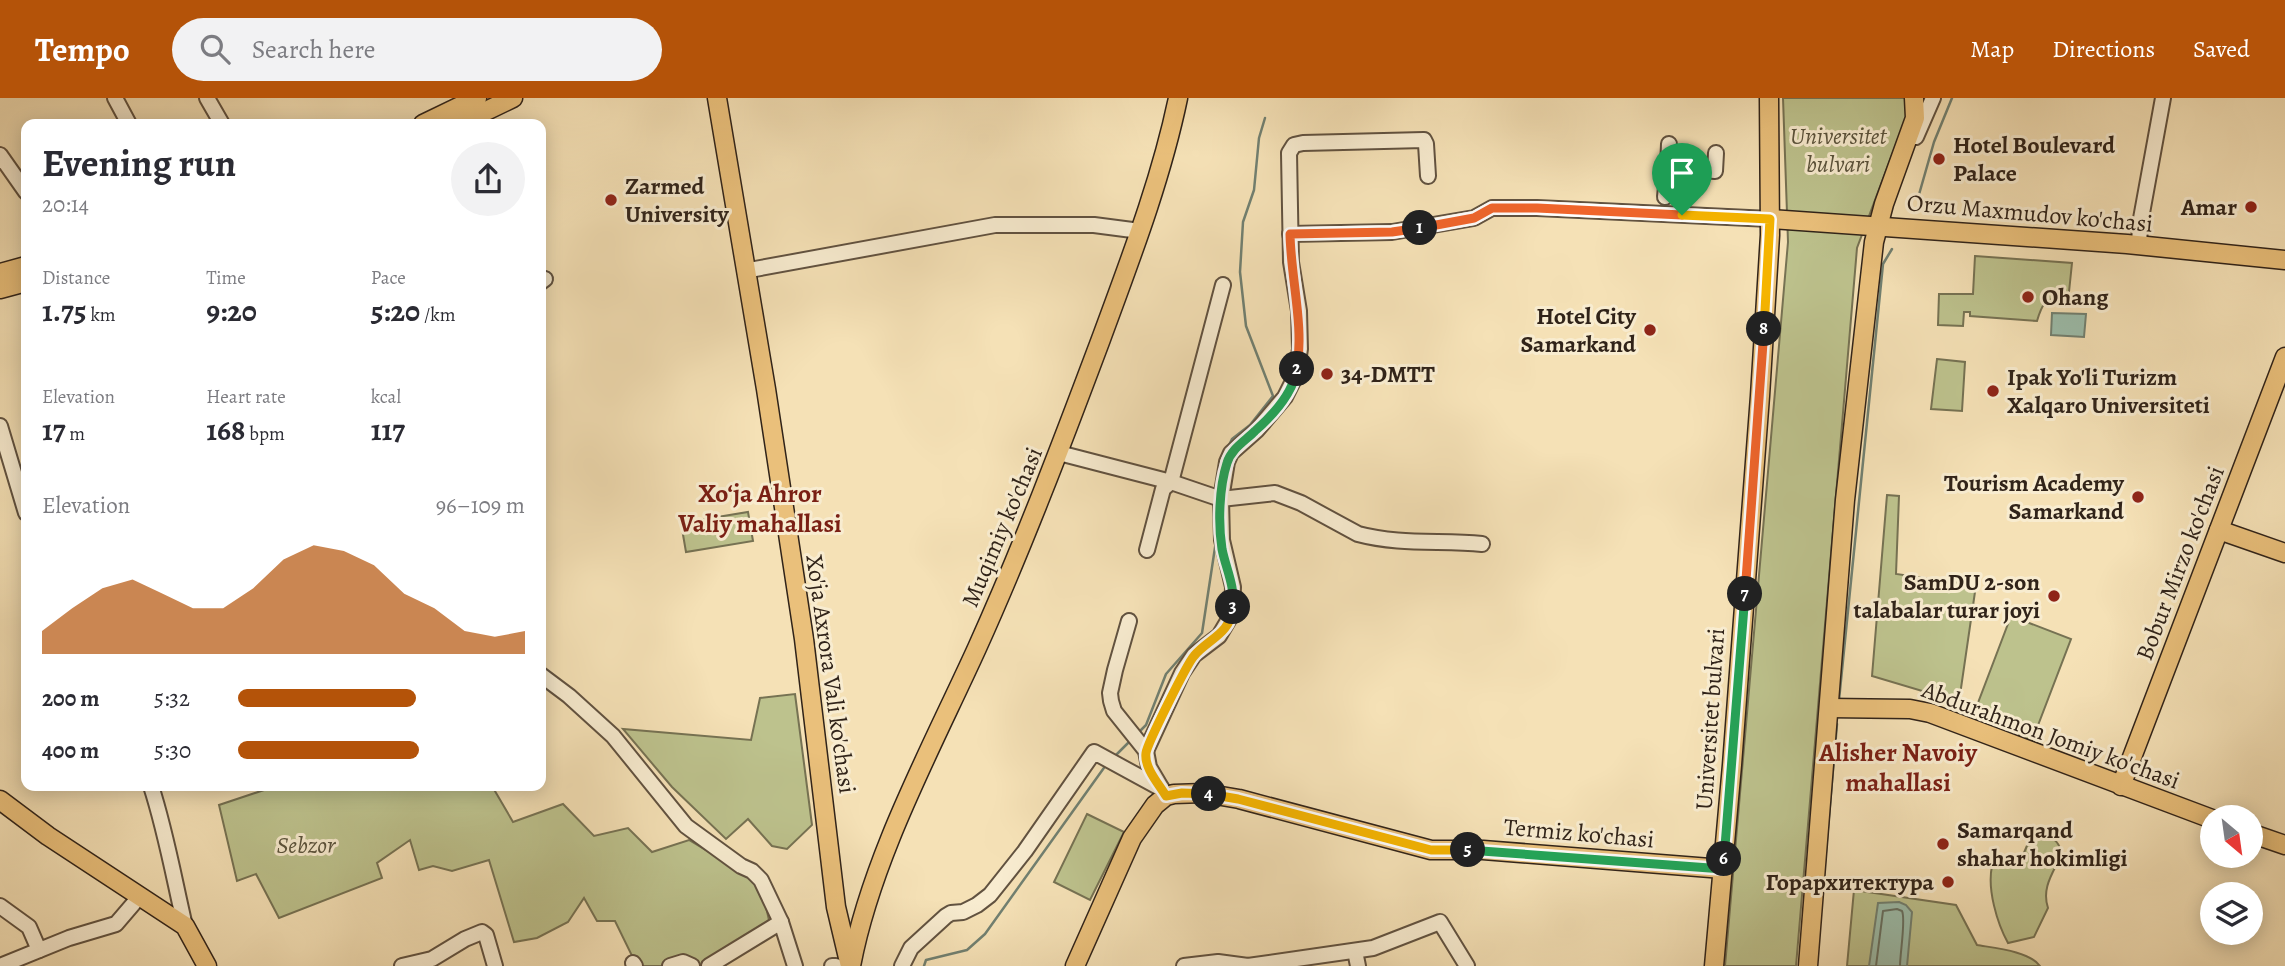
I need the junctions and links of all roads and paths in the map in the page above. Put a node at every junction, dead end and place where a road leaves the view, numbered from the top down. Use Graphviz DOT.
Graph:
graph roads {
  1 [pos="115,98"];
  2 [pos="207,98"];
  3 [pos="477,98"];
  4 [pos="513,98"];
  5 [pos="717,98"];
  6 [pos="1178,98"];
  7 [pos="1914,98"];
  8 [pos="1933,98"];
  9 [pos="2163,98"];
  10 [pos="1767,100"];
  11 [pos="126,119"];
  12 [pos="219,119"];
  13 [pos="433,119"];
  14 [pos="469,119"];
  15 [pos="1670,144"];
  16 [pos="1716,153"];
  17 [pos="0,155"];
  18 [pos="1900,161"];
  19 [pos="1668,167"];
  20 [pos="1428,176"];
  21 [pos="21,185"];
  22 [pos="1665,197"];
  23 [pos="1770,219"];
  24 [pos="1878,225"];
  25 [pos="1140,231"];
  26 [pos="1290,234"];
  27 [pos="2139,246"];
  28 [pos="2285,260"];
  29 [pos="21,268"];
  30 [pos="745,269"];
  31 [pos="0,272"];
  32 [pos="21,283"];
  33 [pos="1223,285"];
  34 [pos="0,289"];
  35 [pos="2285,357"];
  36 [pos="0,426"];
  37 [pos="1059,453"];
  38 [pos="5,463"];
  39 [pos="1171,482"];
  40 [pos="1222,499"];
  41 [pos="21,501"];
  42 [pos="2219,530"];
  43 [pos="1482,544"];
  44 [pos="1147,550"];
  45 [pos="2285,553"];
  46 [pos="1129,621"];
  47 [pos="546,679"];
  48 [pos="1829,708"];
  49 [pos="1146,751"];
  50 [pos="2121,786"];
  51 [pos="153,791"];
  52 [pos="1164,793"];
  53 [pos="0,800"];
  54 [pos="2200,815"];
  55 [pos="2263,837"];
  56 [pos="2285,845"];
  57 [pos="1723,869"];
  58 [pos="140,896"];
  59 [pos="0,906"];
  60 [pos="781,922"];
  61 [pos="186,926"];
  62 [pos="39,950"];
  63 [pos="1355,951"];
  64 [pos="0,966"];
  65 [pos="207,966"];
  66 [pos="402,966"];
  67 [pos="495,966"];
  68 [pos="670,966"];
  69 [pos="692,966"];
  70 [pos="709,966"];
  71 [pos="795,966"];
  72 [pos="851,966"];
  73 [pos="902,966"];
  74 [pos="1074,966"];
  75 [pos="1184,966"];
  76 [pos="1357,966"];
  77 [pos="1466,966"];
  78 [pos="1714,966"];
  79 [pos="1808,966"];
  1 -- 11 [label="street"];
  2 -- 12 [label="street"];
  3 -- 13 [label="main road"];
  4 -- 14 [label="main road"];
  5 -- 30 [label="main road, Xo'ja Axrora Vali ko'chasi"];
  6 -- 25 [label="main road, Muqimiy ko'chasi"];
  7 -- 18 [label="main road"];
  8 -- 18 [label="street"];
  9 -- 27 [label="street"];
  10 -- 23 [label="main road, Universitet bulvari"];
  15 -- 19 [label="street"];
  16 -- 19 [label="street"];
  17 -- 21 [label="street"];
  18 -- 24 [label="main road"];
  19 -- 22 [label="street"];
  20 -- 26 [label="street"];
  23 -- 24 [label="main road, Orzu Maxmudov ko'chasi"];
  23 -- 26 [label="street"];
  23 -- 57 [label="main road, Universitet bulvari"];
  24 -- 27 [label="main road, Orzu Maxmudov ko'chasi"];
  24 -- 48 [label="main road"];
  25 -- 30 [label="street"];
  25 -- 37 [label="main road, Muqimiy ko'chasi"];
  26 -- 40 [label="street"];
  27 -- 28 [label="main road, Orzu Maxmudov ko'chasi"];
  29 -- 31 [label="main road"];
  30 -- 72 [label="main road, Xo'ja Axrora Vali ko'chasi"];
  32 -- 34 [label="main road"];
  33 -- 39 [label="street"];
  35 -- 42 [label="main road, Bobur Mirzo ko'chasi"];
  36 -- 38 [label="street"];
  37 -- 39 [label="street"];
  37 -- 72 [label="main road, Muqimiy ko'chasi"];
  38 -- 41 [label="street"];
  39 -- 40 [label="street"];
  39 -- 44 [label="street"];
  40 -- 43 [label="street"];
  40 -- 49 [label="street"];
  42 -- 45 [label="main road"];
  42 -- 50 [label="main road, Bobur Mirzo ko'chasi"];
  46 -- 49 [label="street"];
  47 -- 60 [label="street"];
  48 -- 50 [label="main road, Abdurahmon Jomiy ko'chasi"];
  48 -- 79 [label="main road"];
  49 -- 52 [label="street"];
  50 -- 54 [label="main road, Abdurahmon Jomiy ko'chasi"];
  51 -- 61 [label="street"];
  52 -- 57 [label="main road, Termiz ko'chasi"];
  52 -- 73 [label="street"];
  52 -- 74 [label="main road"];
  53 -- 58 [label="main road"];
  55 -- 56 [label="main road"];
  57 -- 78 [label="main road, Universitet bulvari"];
  58 -- 61 [label="main road"];
  58 -- 62 [label="street"];
  59 -- 62 [label="street"];
  60 -- 70 [label="street"];
  60 -- 71 [label="street"];
  61 -- 65 [label="main road"];
  62 -- 64 [label="street"];
  63 -- 75 [label="street"];
  63 -- 76 [label="street"];
  63 -- 77 [label="street"];
  66 -- 67 [label="street"];
  68 -- 69 [label="street"];
}
